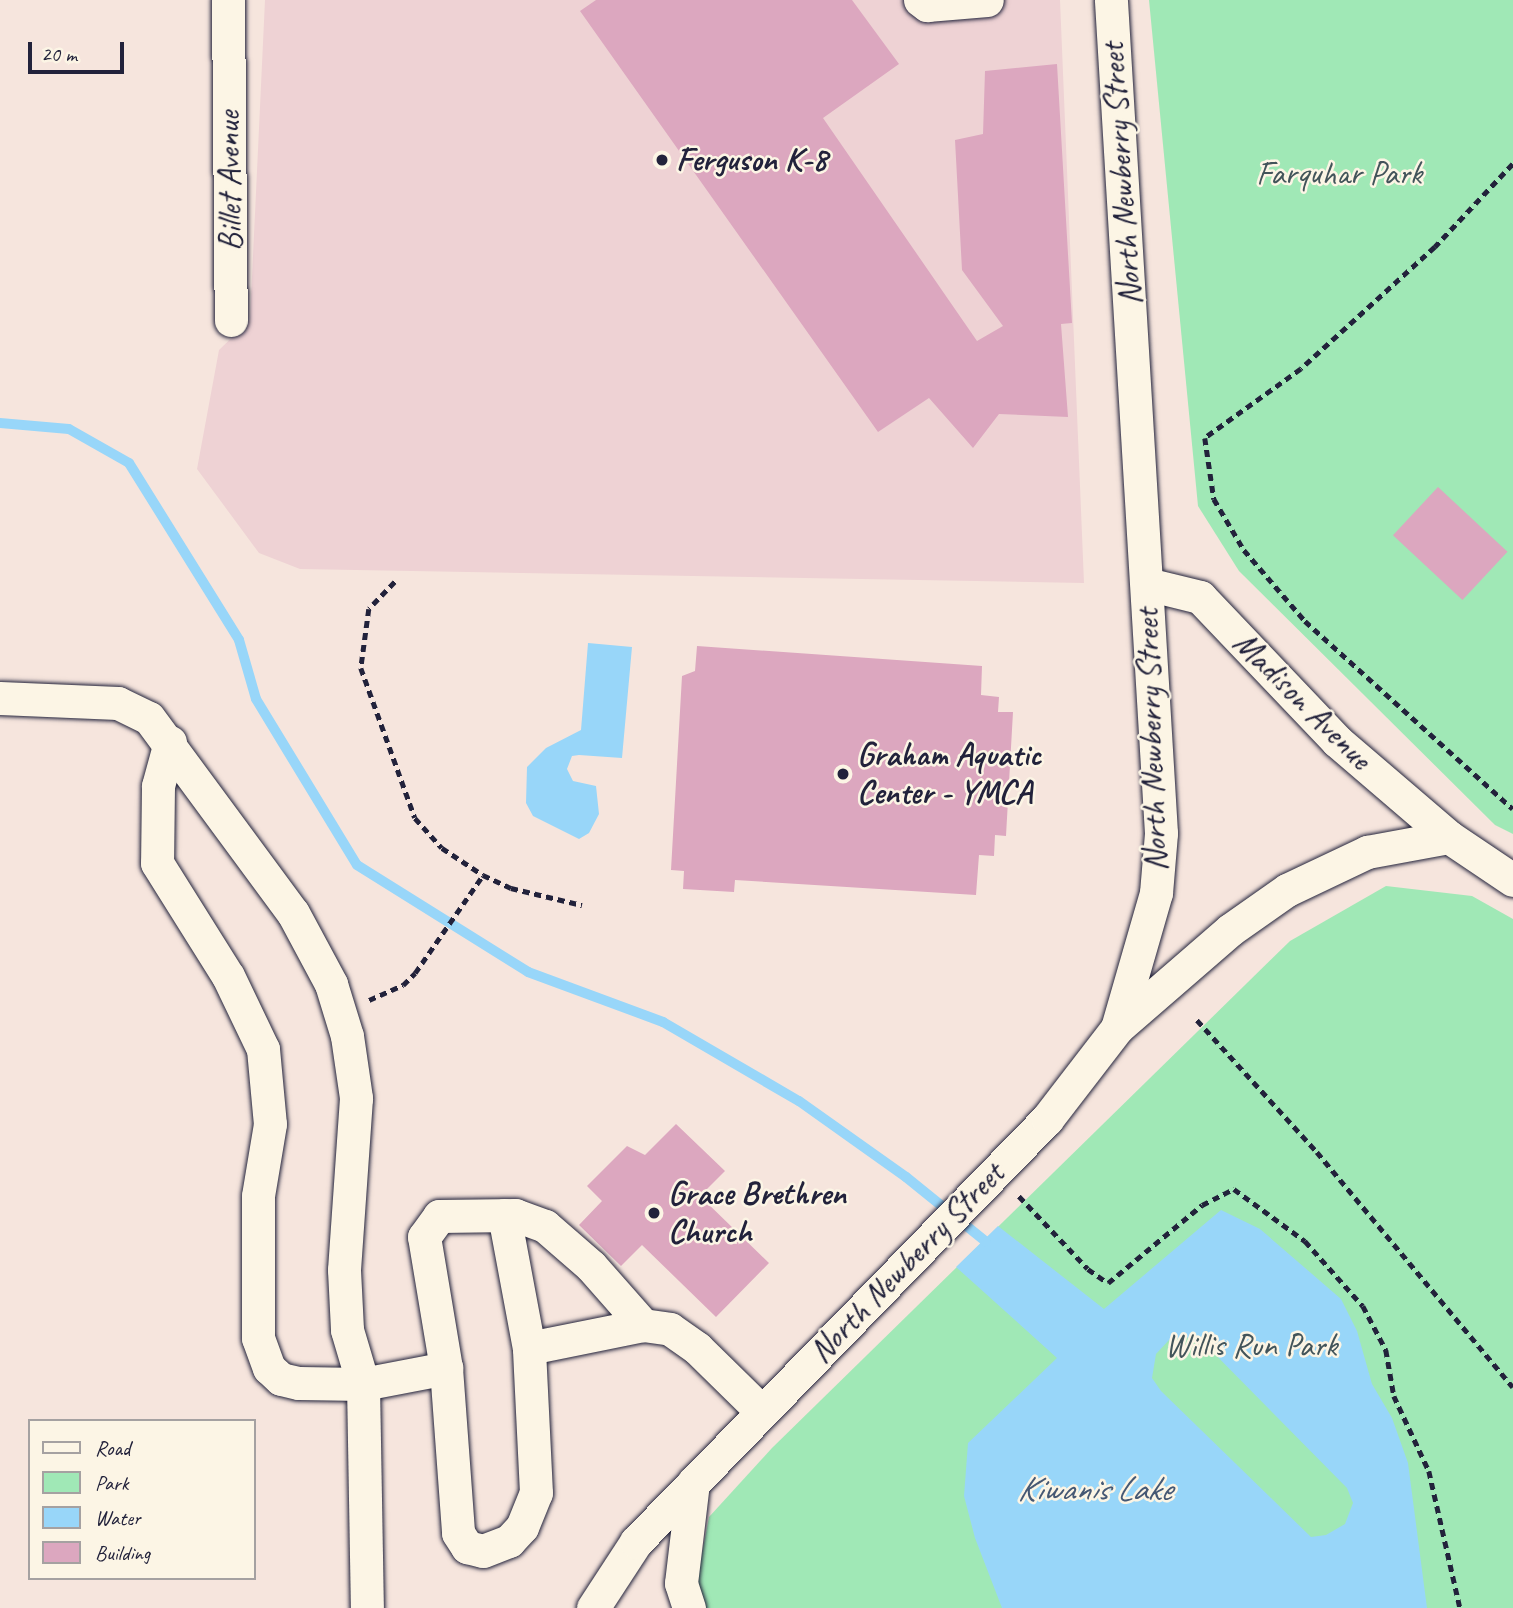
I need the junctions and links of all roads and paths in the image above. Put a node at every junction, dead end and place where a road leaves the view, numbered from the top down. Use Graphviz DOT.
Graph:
graph roads {
  1 [pos="228,0"];
  2 [pos="920,0"];
  3 [pos="987,0"];
  4 [pos="1111,0"];
  5 [pos="1513,164"];
  6 [pos="231,320"];
  7 [pos="395,582"];
  8 [pos="1147,584"];
  9 [pos="0,698"];
  10 [pos="170,742"];
  11 [pos="1513,809"];
  12 [pos="1449,837"];
  13 [pos="483,875"];
  14 [pos="1513,880"];
  15 [pos="582,905"];
  16 [pos="338,1010"];
  17 [pos="1197,1020"];
  18 [pos="1117,1028"];
  19 [pos="1018,1195"];
  20 [pos="504,1215"];
  21 [pos="643,1325"];
  22 [pos="529,1348"];
  23 [pos="446,1368"];
  24 [pos="363,1384"];
  25 [pos="1513,1387"];
  26 [pos="761,1412"];
  27 [pos="693,1483"];
  28 [pos="367,1608"];
  29 [pos="593,1608"];
  30 [pos="689,1608"];
  31 [pos="1460,1608"];
  1 -- 6 [label="street, Billet Avenue"];
  2 -- 3 [label="street"];
  4 -- 8 [label="street, North Newberry Street"];
  5 -- 11 [label="path"];
  7 -- 13 [label="path"];
  8 -- 12 [label="street, Madison Avenue"];
  8 -- 18 [label="street, North Newberry Street"];
  9 -- 10 [label="street"];
  10 -- 16 [label="street"];
  10 -- 24 [label="street"];
  12 -- 14 [label="street, Madison Avenue"];
  12 -- 18 [label="street"];
  13 -- 15 [label="path"];
  13 -- 16 [label="path"];
  16 -- 24 [label="street"];
  17 -- 25 [label="path"];
  18 -- 26 [label="street, North Newberry Street"];
  19 -- 31 [label="path"];
  20 -- 21 [label="street"];
  20 -- 22 [label="street"];
  20 -- 23 [label="street"];
  21 -- 22 [label="street"];
  21 -- 26 [label="street"];
  22 -- 23 [label="street"];
  23 -- 24 [label="street"];
  24 -- 28 [label="street"];
  26 -- 27 [label="street, North Newberry Street"];
  27 -- 29 [label="street, North Newberry Street"];
  27 -- 30 [label="street"];
}
